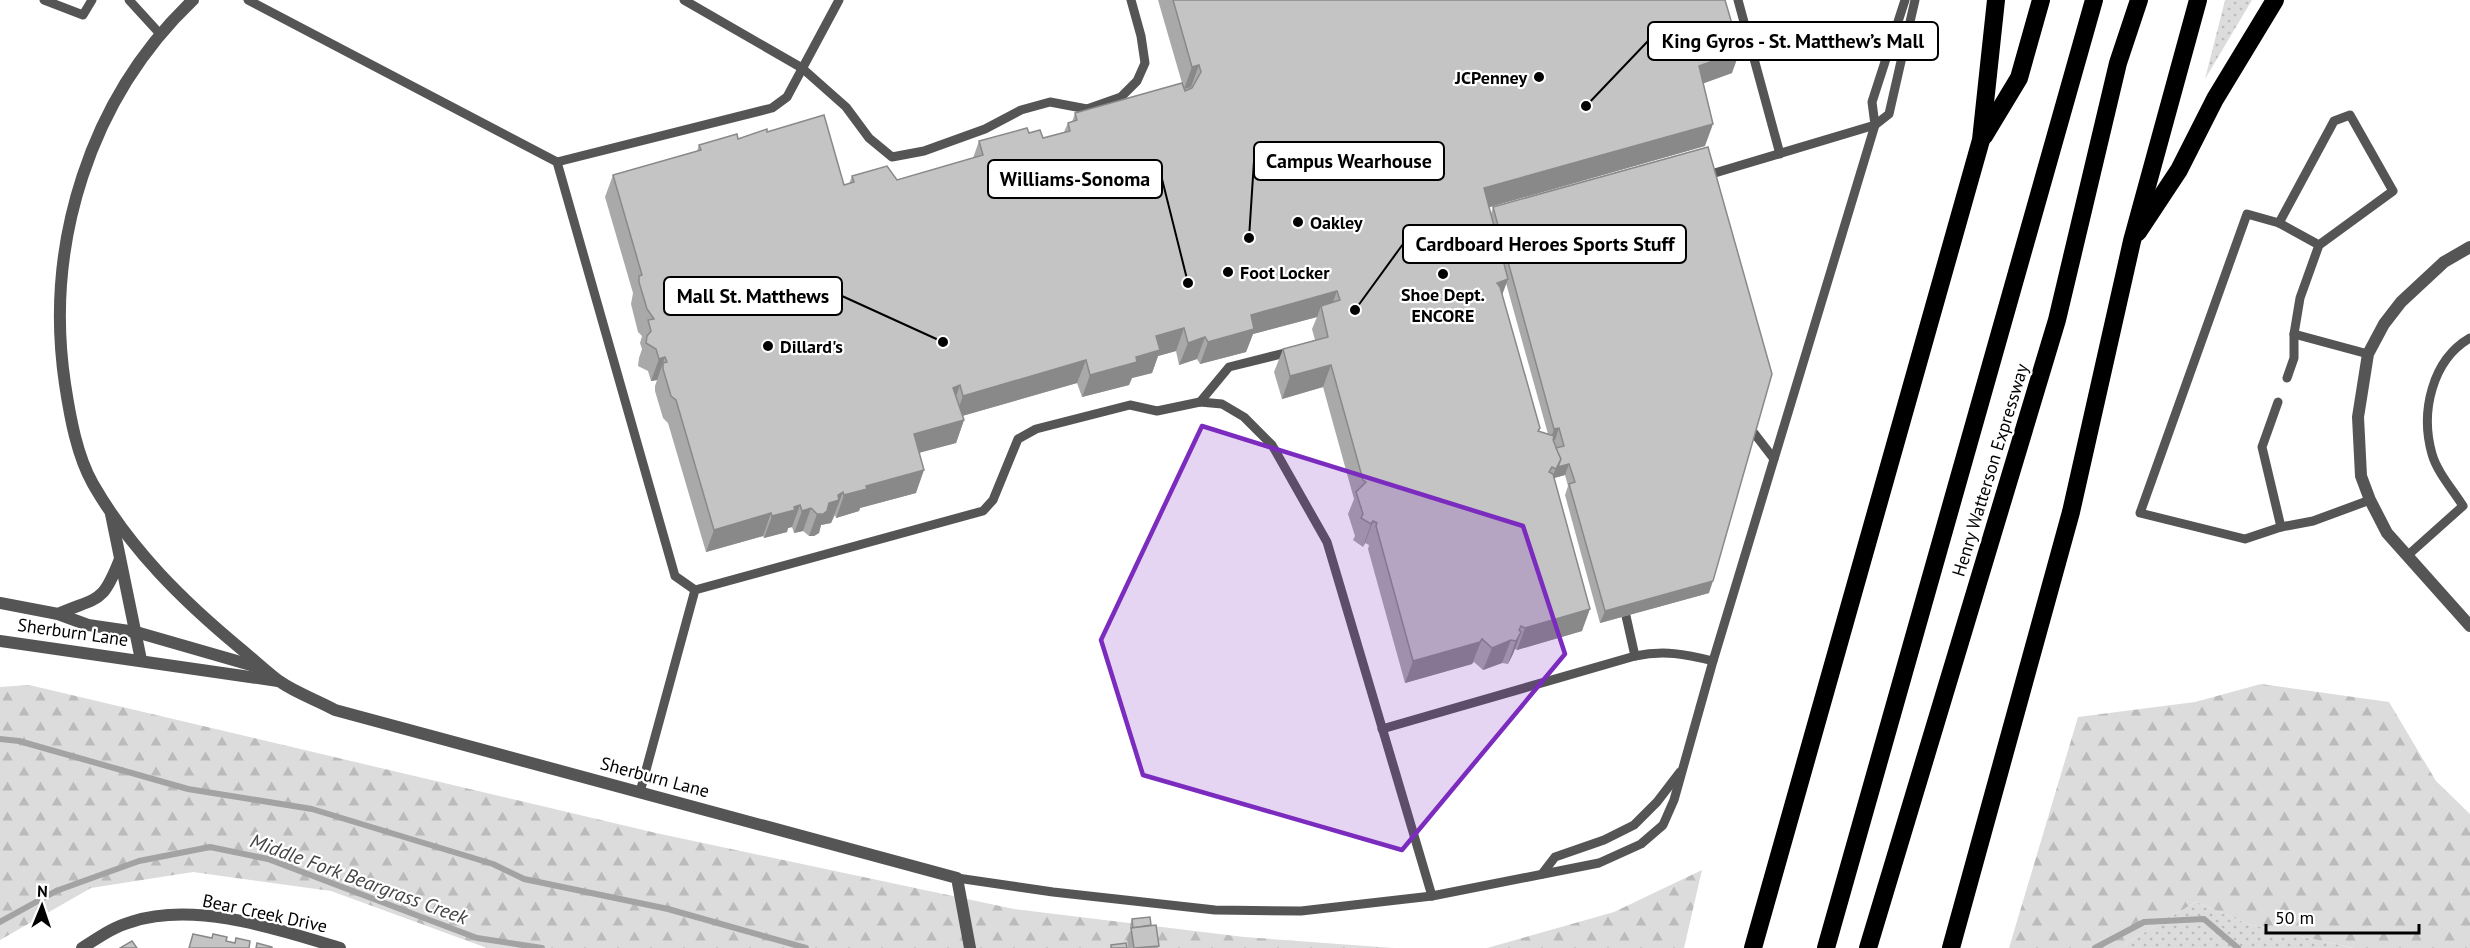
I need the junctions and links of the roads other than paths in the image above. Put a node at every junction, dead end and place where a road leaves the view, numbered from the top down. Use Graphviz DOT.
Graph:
graph roads {
  1 [pos="44,0"];
  2 [pos="92,0"];
  3 [pos="129,0"];
  4 [pos="193,0"];
  5 [pos="248,0"];
  6 [pos="684,0"];
  7 [pos="839,0"];
  8 [pos="1131,0"];
  9 [pos="1738,0"];
  10 [pos="1905,0"];
  11 [pos="1915,0"];
  12 [pos="1996,0"];
  13 [pos="2041,0"];
  14 [pos="2094,0"];
  15 [pos="2139,0"];
  16 [pos="2198,0"];
  17 [pos="2275,0"];
  18 [pos="161,35"];
  19 [pos="802,68"];
  20 [pos="1875,125"];
  21 [pos="1981,140"];
  22 [pos="1780,154"];
  23 [pos="557,162"];
  24 [pos="1708,175"];
  25 [pos="2279,223"];
  26 [pos="2132,241"];
  27 [pos="2319,245"];
  28 [pos="2470,247"];
  29 [pos="2294,334"];
  30 [pos="2470,338"];
  31 [pos="1301,348"];
  32 [pos="2368,354"];
  33 [pos="2287,378"];
  34 [pos="1200,402"];
  35 [pos="2278,402"];
  36 [pos="1754,433"];
  37 [pos="1774,459"];
  38 [pos="2370,500"];
  39 [pos="110,509"];
  40 [pos="2466,509"];
  41 [pos="2281,526"];
  42 [pos="2407,556"];
  43 [pos="121,558"];
  44 [pos="695,590"];
  45 [pos="0,603"];
  46 [pos="58,614"];
  47 [pos="1626,616"];
  48 [pos="2470,626"];
  49 [pos="136,632"];
  50 [pos="0,641"];
  51 [pos="1635,656"];
  52 [pos="141,660"];
  53 [pos="1713,661"];
  54 [pos="265,669"];
  55 [pos="280,681"];
  56 [pos="1382,729"];
  57 [pos="1682,769"];
  58 [pos="640,792"];
  59 [pos="1542,874"];
  60 [pos="957,878"];
  61 [pos="1432,896"];
  62 [pos="82,948"];
  63 [pos="340,948"];
  64 [pos="970,948"];
  65 [pos="1754,948"];
  66 [pos="1826,948"];
  67 [pos="1868,948"];
  68 [pos="1951,948"];
  1 -- 2 [label="lane"];
  3 -- 18 [label="lane"];
  4 -- 18 [label="street, Sherburn Lane"];
  5 -- 23 [label="lane"];
  6 -- 19 [label="lane"];
  7 -- 19 [label="lane"];
  8 -- 19 [label="lane"];
  9 -- 22 [label="lane"];
  10 -- 20 [label="lane"];
  11 -- 20 [label="lane"];
  12 -- 21 [label="highway"];
  13 -- 21 [label="highway"];
  14 -- 66 [label="highway, Henry Watterson Expressway"];
  15 -- 67 [label="highway, Henry Watterson Expressway"];
  16 -- 26 [label="highway"];
  17 -- 26 [label="highway"];
  18 -- 39 [label="street, Sherburn Lane"];
  19 -- 23 [label="lane"];
  20 -- 22 [label="lane"];
  20 -- 37 [label="lane"];
  21 -- 65 [label="highway"];
  22 -- 24 [label="lane"];
  23 -- 44 [label="lane"];
  25 -- 27 [label="lane"];
  25 -- 27 [label="lane"];
  25 -- 41 [label="lane"];
  26 -- 68 [label="highway"];
  27 -- 29 [label="lane"];
  28 -- 32 [label="street"];
  29 -- 32 [label="lane"];
  29 -- 33 [label="lane"];
  30 -- 40 [label="lane"];
  31 -- 34 [label="lane"];
  32 -- 38 [label="street"];
  34 -- 44 [label="lane"];
  34 -- 56 [label="lane"];
  35 -- 41 [label="lane"];
  36 -- 37 [label="lane"];
  37 -- 53 [label="lane"];
  38 -- 41 [label="lane"];
  38 -- 42 [label="street"];
  39 -- 43 [label="street, Sherburn Lane"];
  39 -- 54 [label="street, Sherburn Lane"];
  40 -- 42 [label="lane"];
  42 -- 48 [label="street"];
  43 -- 46 [label="street, Sherburn Lane"];
  43 -- 49 [label="street, Sherburn Lane"];
  44 -- 58 [label="lane"];
  45 -- 46 [label="street, Sherburn Lane"];
  46 -- 49 [label="street, Sherburn Lane"];
  47 -- 51 [label="lane"];
  49 -- 52 [label="street, Sherburn Lane"];
  49 -- 54 [label="street, Sherburn Lane"];
  50 -- 52 [label="street, Sherburn Lane"];
  51 -- 53 [label="lane"];
  51 -- 56 [label="lane"];
  52 -- 55 [label="street, Sherburn Lane"];
  53 -- 57 [label="lane"];
  54 -- 55 [label="street, Sherburn Lane"];
  55 -- 58 [label="street, Sherburn Lane"];
  56 -- 61 [label="lane"];
  57 -- 59 [label="lane"];
  57 -- 59 [label="lane"];
  58 -- 60 [label="street, Sherburn Lane"];
  59 -- 61 [label="lane"];
  60 -- 61 [label="lane"];
  60 -- 64 [label="street"];
  62 -- 63 [label="street, Bear Creek Drive"];
}
